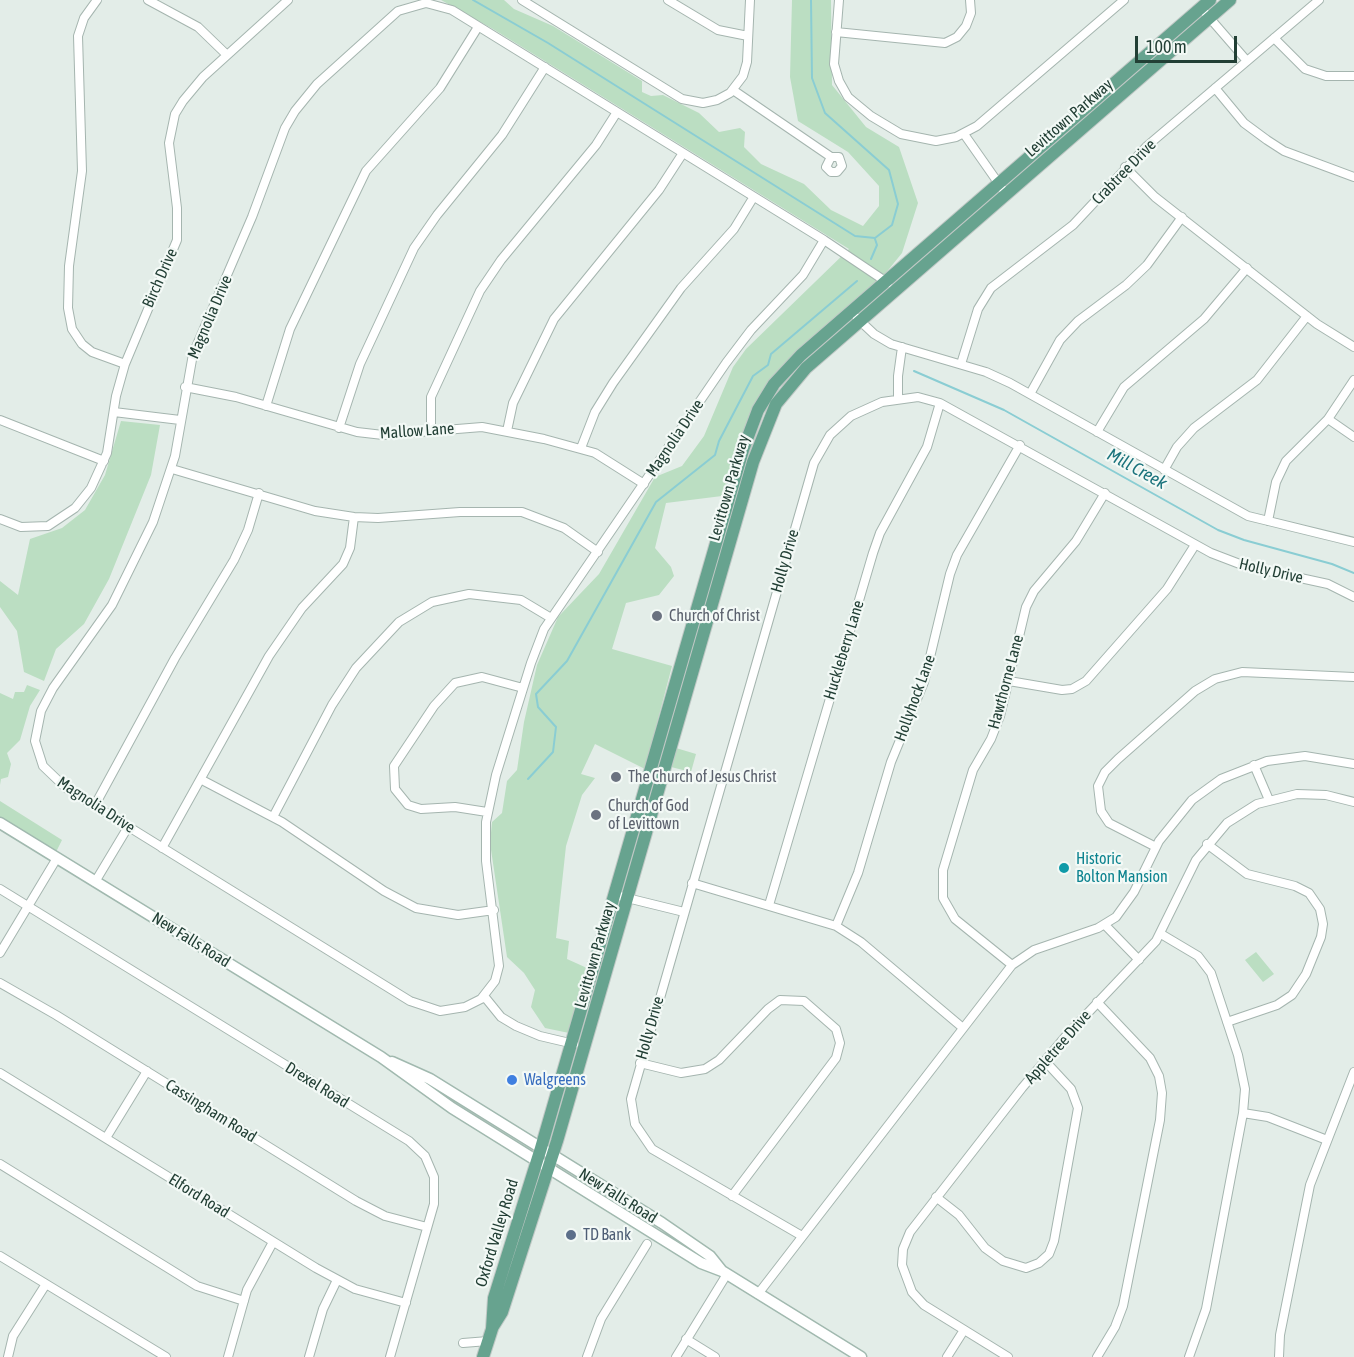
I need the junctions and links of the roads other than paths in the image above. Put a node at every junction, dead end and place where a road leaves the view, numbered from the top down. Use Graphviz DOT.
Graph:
graph roads {
  1 [pos="96,0"];
  2 [pos="148,0"];
  3 [pos="288,0"];
  4 [pos="522,0"];
  5 [pos="668,0"];
  6 [pos="750,0"];
  7 [pos="839,0"];
  8 [pos="970,0"];
  9 [pos="1124,0"];
  10 [pos="1230,0"];
  11 [pos="1319,0"];
  12 [pos="417,2"];
  13 [pos="1206,4"];
  14 [pos="1209,18"];
  15 [pos="478,27"];
  16 [pos="836,32"];
  17 [pos="748,36"];
  18 [pos="1274,38"];
  19 [pos="227,55"];
  20 [pos="1247,61"];
  21 [pos="545,67"];
  22 [pos="1354,76"];
  23 [pos="1215,88"];
  24 [pos="733,90"];
  25 [pos="617,112"];
  26 [pos="964,134"];
  27 [pos="683,153"];
  28 [pos="831,157"];
  29 [pos="1125,167"];
  30 [pos="1354,177"];
  31 [pos="998,184"];
  32 [pos="1006,194"];
  33 [pos="753,198"];
  34 [pos="1182,217"];
  35 [pos="824,240"];
  36 [pos="1247,268"];
  37 [pos="886,282"];
  38 [pos="897,289"];
  39 [pos="850,312"];
  40 [pos="1307,316"];
  41 [pos="860,321"];
  42 [pos="902,347"];
  43 [pos="1354,347"];
  44 [pos="124,364"];
  45 [pos="961,364"];
  46 [pos="1354,380"];
  47 [pos="185,387"];
  48 [pos="1030,394"];
  49 [pos="898,398"];
  50 [pos="940,403"];
  51 [pos="266,405"];
  52 [pos="114,412"];
  53 [pos="1328,419"];
  54 [pos="0,420"];
  55 [pos="180,420"];
  56 [pos="339,428"];
  57 [pos="431,431"];
  58 [pos="507,431"];
  59 [pos="1097,432"];
  60 [pos="1354,437"];
  61 [pos="1020,445"];
  62 [pos="581,448"];
  63 [pos="104,461"];
  64 [pos="172,469"];
  65 [pos="1164,470"];
  66 [pos="644,484"];
  67 [pos="259,493"];
  68 [pos="1105,493"];
  69 [pos="354,517"];
  70 [pos="0,519"];
  71 [pos="1268,521"];
  72 [pos="1354,542"];
  73 [pos="1195,545"];
  74 [pos="598,552"];
  75 [pos="1354,597"];
  76 [pos="551,618"];
  77 [pos="1354,677"];
  78 [pos="1009,681"];
  79 [pos="523,688"];
  80 [pos="1354,764"];
  81 [pos="1254,765"];
  82 [pos="202,780"];
  83 [pos="1269,800"];
  84 [pos="1354,802"];
  85 [pos="95,806"];
  86 [pos="487,812"];
  87 [pos="273,817"];
  88 [pos="0,823"];
  89 [pos="128,826"];
  90 [pos="1207,844"];
  91 [pos="1156,847"];
  92 [pos="162,848"];
  93 [pos="57,858"];
  94 [pos="95,882"];
  95 [pos="692,884"];
  96 [pos="0,889"];
  97 [pos="615,895"];
  98 [pos="628,898"];
  99 [pos="769,905"];
  100 [pos="29,906"];
  101 [pos="494,910"];
  102 [pos="684,912"];
  103 [pos="1105,925"];
  104 [pos="836,926"];
  105 [pos="1161,934"];
  106 [pos="0,953"];
  107 [pos="1139,960"];
  108 [pos="1012,965"];
  109 [pos="0,983"];
  110 [pos="484,996"];
  111 [pos="1098,1002"];
  112 [pos="1227,1022"];
  113 [pos="963,1028"];
  114 [pos="572,1044"];
  115 [pos="585,1047"];
  116 [pos="1045,1061"];
  117 [pos="640,1064"];
  118 [pos="147,1071"];
  119 [pos="1354,1072"];
  120 [pos="0,1073"];
  121 [pos="1243,1113"];
  122 [pos="106,1138"];
  123 [pos="1327,1140"];
  124 [pos="545,1157"];
  125 [pos="0,1164"];
  126 [pos="732,1196"];
  127 [pos="936,1197"];
  128 [pos="428,1227"];
  129 [pos="802,1236"];
  130 [pos="273,1242"];
  131 [pos="647,1244"];
  132 [pos="0,1256"];
  133 [pos="725,1273"];
  134 [pos="337,1280"];
  135 [pos="46,1284"];
  136 [pos="758,1293"];
  137 [pos="244,1300"];
  138 [pos="406,1304"];
  139 [pos="964,1330"];
  140 [pos="490,1335"];
  141 [pos="686,1339"];
  142 [pos="0,1342"];
  143 [pos="463,1343"];
  144 [pos="10,1345"];
  145 [pos="8,1357"];
  146 [pos="166,1357"];
  147 [pos="228,1357"];
  148 [pos="309,1357"];
  149 [pos="390,1357"];
  150 [pos="483,1357"];
  151 [pos="587,1357"];
  152 [pos="676,1357"];
  153 [pos="715,1357"];
  154 [pos="861,1357"];
  155 [pos="947,1357"];
  156 [pos="1008,1357"];
  157 [pos="1097,1357"];
  158 [pos="1189,1357"];
  159 [pos="1279,1357"];
  1 -- 44 [label="street"];
  2 -- 19 [label="street"];
  3 -- 19 [label="street, Birch Drive"];
  4 -- 24 [label="street"];
  5 -- 17 [label="street"];
  6 -- 17 [label="street"];
  7 -- 16 [label="street"];
  8 -- 16 [label="street"];
  9 -- 26 [label="street"];
  10 -- 14 [label="main road, Levittown Parkway"];
  11 -- 18 [label="street, Crabtree Drive"];
  12 -- 15 [label="street, Magnolia Drive"];
  12 -- 47 [label="street, Magnolia Drive"];
  13 -- 14 [label="street"];
  13 -- 31 [label="main road, Levittown Parkway"];
  14 -- 20 [label="street"];
  14 -- 32 [label="main road, Levittown Parkway"];
  15 -- 21 [label="street, Magnolia Drive"];
  15 -- 51 [label="street"];
  16 -- 26 [label="street"];
  17 -- 24 [label="street"];
  18 -- 20 [label="street, Crabtree Drive"];
  18 -- 22 [label="street"];
  19 -- 44 [label="street, Birch Drive"];
  20 -- 23 [label="street, Crabtree Drive"];
  21 -- 25 [label="street, Magnolia Drive"];
  21 -- 56 [label="street"];
  23 -- 29 [label="street, Crabtree Drive"];
  23 -- 30 [label="street"];
  24 -- 28 [label="street"];
  25 -- 27 [label="street, Magnolia Drive"];
  25 -- 57 [label="street"];
  26 -- 31 [label="street"];
  27 -- 33 [label="street, Magnolia Drive"];
  27 -- 58 [label="street"];
  29 -- 34 [label="street"];
  29 -- 45 [label="street, Crabtree Drive"];
  31 -- 32 [label="street"];
  31 -- 37 [label="main road, Levittown Parkway"];
  32 -- 38 [label="main road, Levittown Parkway"];
  33 -- 35 [label="street, Magnolia Drive"];
  33 -- 62 [label="street"];
  34 -- 36 [label="street"];
  34 -- 48 [label="street"];
  35 -- 37 [label="street, Magnolia Drive"];
  35 -- 66 [label="street, Magnolia Drive"];
  36 -- 40 [label="street"];
  36 -- 59 [label="street"];
  37 -- 38 [label="street, Magnolia Drive"];
  37 -- 39 [label="main road, Levittown Parkway"];
  38 -- 41 [label="main road, Levittown Parkway"];
  39 -- 41 [label="street"];
  39 -- 97 [label="main road, Levittown Parkway"];
  40 -- 43 [label="street"];
  40 -- 65 [label="street"];
  41 -- 42 [label="street"];
  41 -- 98 [label="main road, Levittown Parkway"];
  42 -- 45 [label="street"];
  42 -- 49 [label="street"];
  44 -- 52 [label="street, Birch Drive"];
  45 -- 48 [label="street"];
  46 -- 53 [label="street"];
  47 -- 51 [label="street, Mallow Lane"];
  47 -- 55 [label="street, Magnolia Drive"];
  48 -- 59 [label="street"];
  49 -- 50 [label="street, Holly Drive"];
  49 -- 95 [label="street, Holly Drive"];
  50 -- 61 [label="street, Holly Drive"];
  50 -- 99 [label="street, Huckleberry Lane"];
  51 -- 56 [label="street, Mallow Lane"];
  52 -- 55 [label="street"];
  52 -- 63 [label="street, Birch Drive"];
  53 -- 60 [label="street"];
  53 -- 71 [label="street"];
  54 -- 63 [label="street"];
  55 -- 64 [label="street, Magnolia Drive"];
  56 -- 57 [label="street, Mallow Lane"];
  57 -- 58 [label="street, Mallow Lane"];
  58 -- 62 [label="street, Mallow Lane"];
  59 -- 65 [label="street"];
  61 -- 68 [label="street, Holly Drive"];
  61 -- 104 [label="street, Hollyhock Lane"];
  62 -- 66 [label="street, Mallow Lane"];
  63 -- 70 [label="street, Birch Drive"];
  64 -- 67 [label="street"];
  64 -- 85 [label="street, Magnolia Drive"];
  65 -- 71 [label="street"];
  66 -- 74 [label="street, Magnolia Drive"];
  67 -- 69 [label="street"];
  67 -- 85 [label="street"];
  68 -- 73 [label="street, Holly Drive"];
  68 -- 78 [label="street, Hawthorne Lane"];
  69 -- 74 [label="street"];
  69 -- 82 [label="street"];
  71 -- 72 [label="street"];
  73 -- 75 [label="street, Holly Drive"];
  73 -- 78 [label="street"];
  74 -- 76 [label="street, Magnolia Drive"];
  76 -- 79 [label="street, Magnolia Drive"];
  76 -- 87 [label="street"];
  77 -- 91 [label="street"];
  78 -- 108 [label="street, Hawthorne Lane"];
  79 -- 86 [label="street, Magnolia Drive"];
  79 -- 86 [label="street"];
  80 -- 81 [label="street"];
  81 -- 83 [label="street"];
  81 -- 91 [label="street"];
  82 -- 87 [label="street"];
  82 -- 92 [label="street"];
  83 -- 84 [label="street, Appletree Drive"];
  83 -- 90 [label="street, Appletree Drive"];
  85 -- 89 [label="street, Magnolia Drive"];
  86 -- 101 [label="street, Magnolia Drive"];
  87 -- 101 [label="street"];
  88 -- 93 [label="main road, New Falls Road"];
  89 -- 92 [label="street, Magnolia Drive"];
  89 -- 94 [label="street"];
  90 -- 105 [label="street, Appletree Drive"];
  90 -- 112 [label="street"];
  91 -- 103 [label="street"];
  92 -- 110 [label="street, Magnolia Drive"];
  93 -- 94 [label="main road, New Falls Road"];
  93 -- 100 [label="street"];
  94 -- 124 [label="main road, New Falls Road"];
  95 -- 99 [label="street"];
  95 -- 102 [label="street, Holly Drive"];
  96 -- 100 [label="street, Drexel Road"];
  97 -- 98 [label="street"];
  97 -- 114 [label="main road, Levittown Parkway"];
  98 -- 102 [label="street"];
  98 -- 115 [label="main road, Levittown Parkway"];
  99 -- 104 [label="street"];
  100 -- 106 [label="street"];
  100 -- 128 [label="street, Drexel Road"];
  101 -- 110 [label="street, Magnolia Drive"];
  102 -- 117 [label="street, Holly Drive"];
  103 -- 107 [label="street"];
  103 -- 108 [label="street"];
  104 -- 113 [label="street"];
  105 -- 107 [label="street, Appletree Drive"];
  105 -- 112 [label="street"];
  107 -- 111 [label="street, Appletree Drive"];
  108 -- 113 [label="street"];
  109 -- 118 [label="street, Cassingham Road"];
  110 -- 114 [label="street"];
  111 -- 116 [label="street, Appletree Drive"];
  111 -- 157 [label="street"];
  112 -- 121 [label="street"];
  113 -- 129 [label="street"];
  114 -- 115 [label="street"];
  114 -- 124 [label="main road, Levittown Parkway"];
  115 -- 124 [label="main road, Levittown Parkway"];
  116 -- 127 [label="street, Appletree Drive"];
  116 -- 127 [label="street"];
  117 -- 126 [label="street, Holly Drive"];
  117 -- 126 [label="street"];
  118 -- 122 [label="street"];
  118 -- 128 [label="street, Cassingham Road"];
  119 -- 123 [label="street"];
  120 -- 122 [label="street, Elford Road"];
  121 -- 123 [label="street"];
  121 -- 158 [label="street"];
  122 -- 130 [label="street, Elford Road"];
  123 -- 159 [label="street"];
  124 -- 133 [label="main road, New Falls Road"];
  124 -- 140 [label="main road, Oxford Valley Road"];
  125 -- 137 [label="street"];
  126 -- 129 [label="street, Holly Drive"];
  127 -- 139 [label="street, Appletree Drive"];
  128 -- 138 [label="street, Drexel Road"];
  129 -- 136 [label="street"];
  130 -- 134 [label="street, Elford Road"];
  130 -- 137 [label="street"];
  131 -- 151 [label="street"];
  132 -- 135 [label="street"];
  133 -- 136 [label="main road, New Falls Road"];
  133 -- 141 [label="street"];
  134 -- 138 [label="street, Elford Road"];
  134 -- 148 [label="street"];
  135 -- 144 [label="street"];
  135 -- 146 [label="street"];
  136 -- 154 [label="main road, New Falls Road"];
  137 -- 147 [label="street"];
  138 -- 149 [label="street, Drexel Road"];
  139 -- 155 [label="street"];
  139 -- 156 [label="street, Appletree Drive"];
  140 -- 143 [label="street"];
  140 -- 150 [label="main road, Oxford Valley Road"];
  141 -- 152 [label="street"];
  141 -- 153 [label="street"];
  142 -- 144 [label="street"];
  144 -- 145 [label="street"];
}
